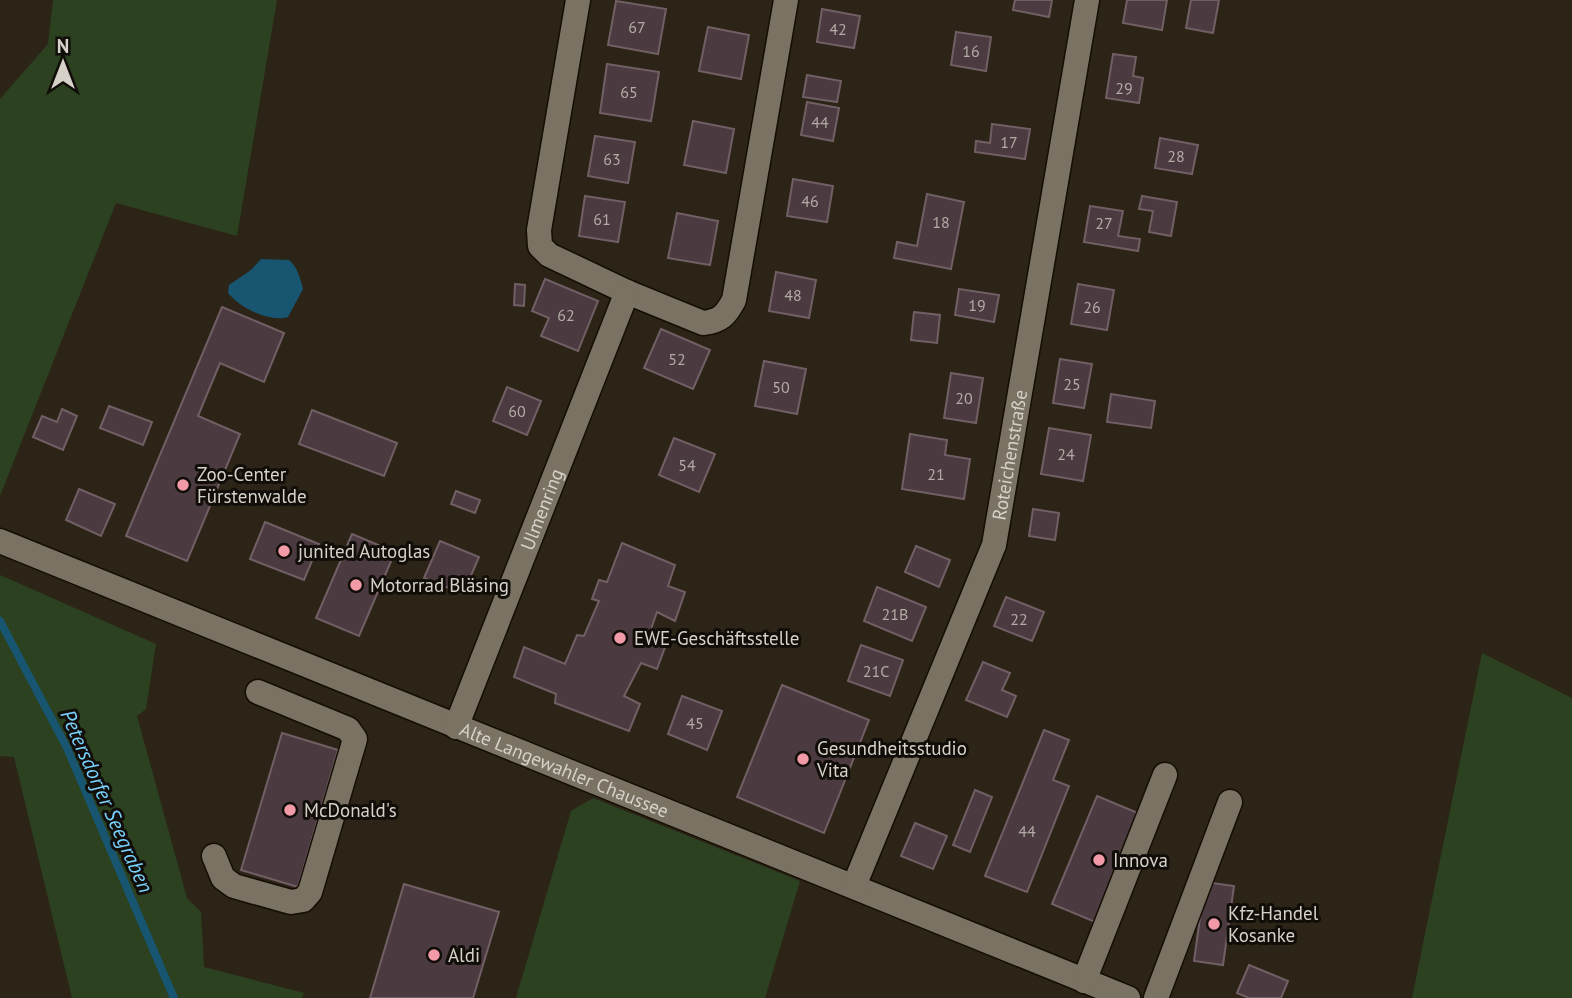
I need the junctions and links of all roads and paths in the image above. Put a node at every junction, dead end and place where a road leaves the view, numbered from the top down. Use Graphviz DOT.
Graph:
graph roads {
  1 [pos="578,0"];
  2 [pos="786,0"];
  3 [pos="1087,0"];
  4 [pos="627,292"];
  5 [pos="0,541"];
  6 [pos="258,692"];
  7 [pos="456,727"];
  8 [pos="1165,775"];
  9 [pos="1230,802"];
  10 [pos="214,856"];
  11 [pos="855,886"];
  12 [pos="1084,981"];
  13 [pos="1128,998"];
  14 [pos="1156,998"];
  1 -- 4 [label="street"];
  2 -- 4 [label="street"];
  3 -- 11 [label="street, Roteichenstraße"];
  4 -- 7 [label="street, Ulmenring"];
  5 -- 7 [label="street, Alte Langewahler Chaussee"];
  6 -- 10 [label="street"];
  7 -- 11 [label="street, Alte Langewahler Chaussee"];
  8 -- 12 [label="street"];
  9 -- 14 [label="street"];
  11 -- 12 [label="street, Alte Langewahler Chaussee"];
  12 -- 13 [label="street, Alte Langewahler Chaussee"];
}
